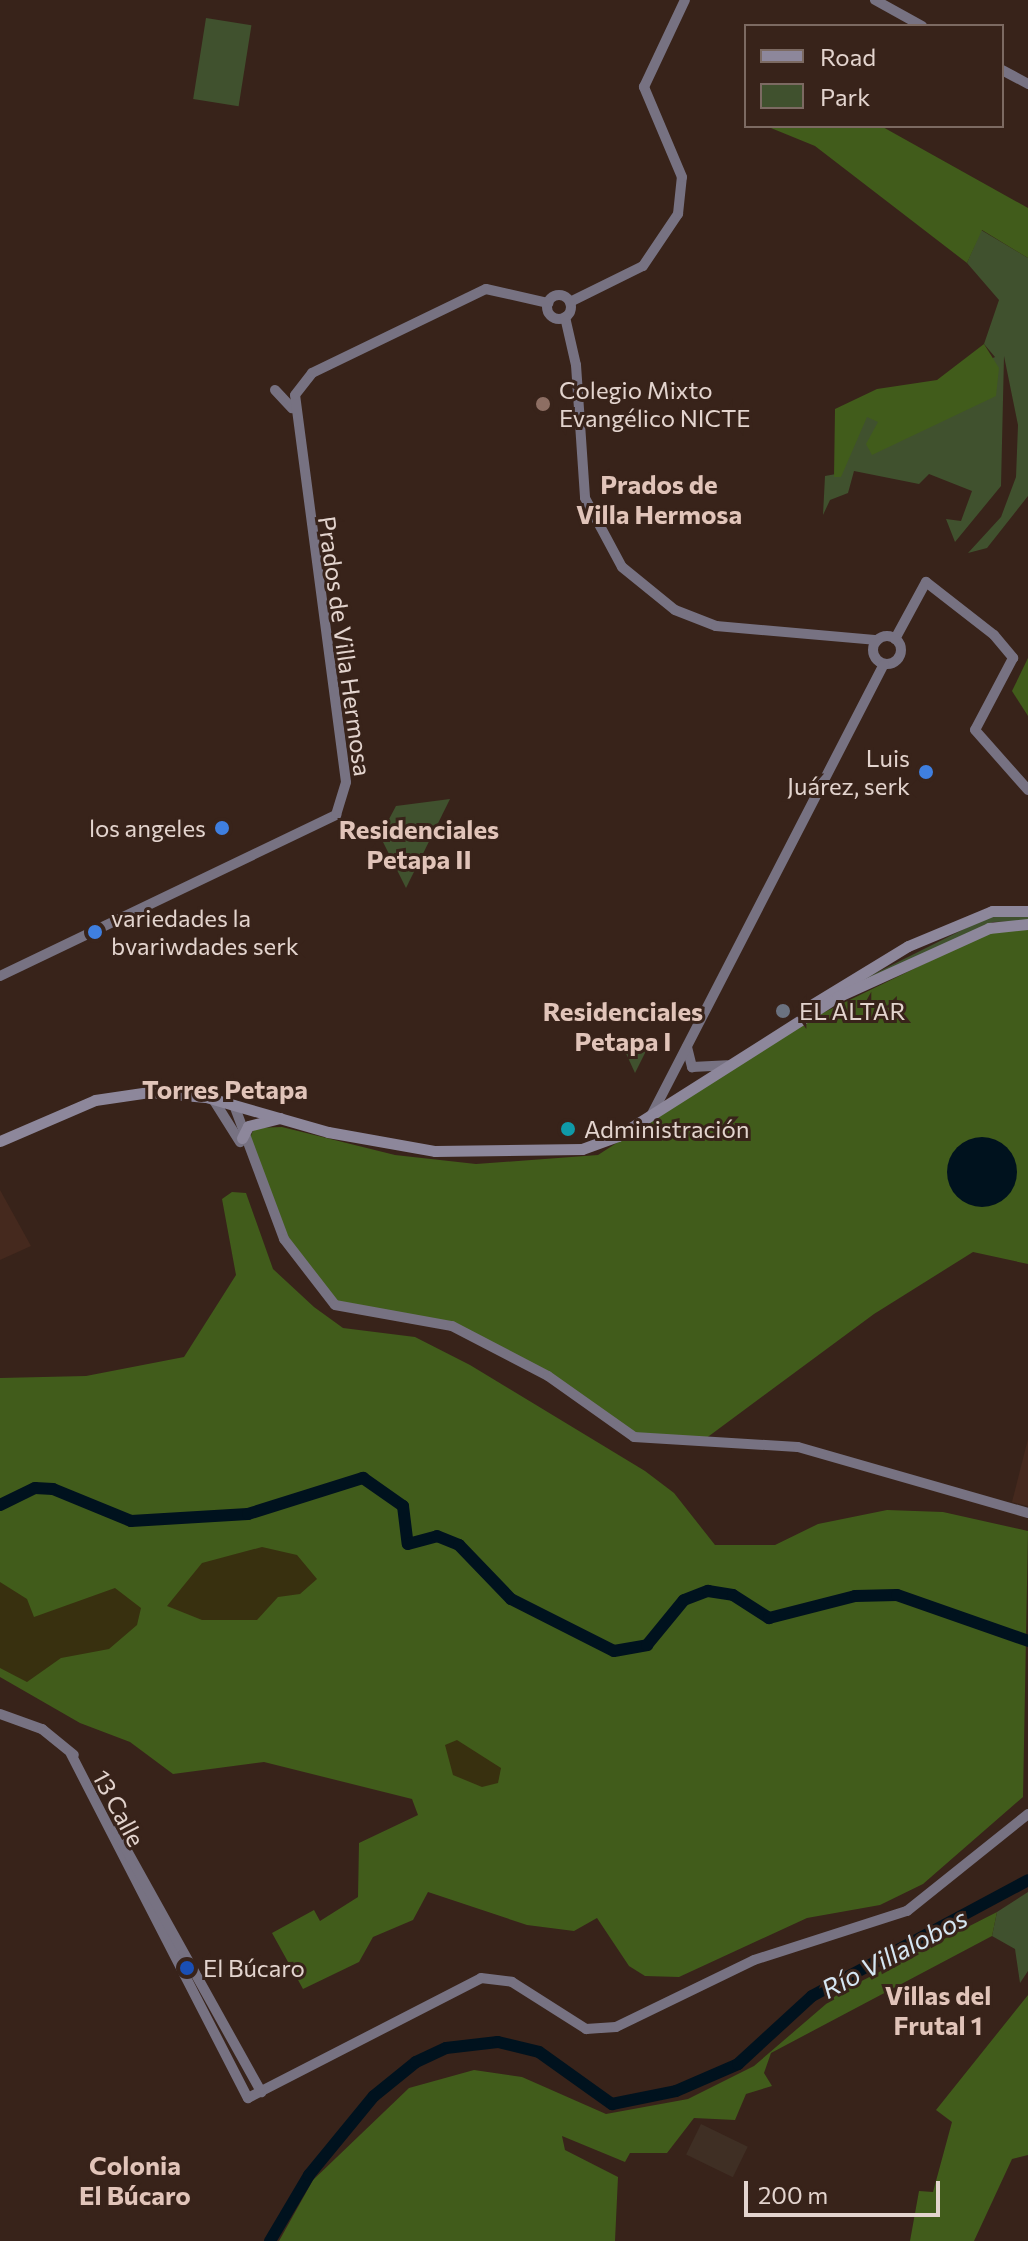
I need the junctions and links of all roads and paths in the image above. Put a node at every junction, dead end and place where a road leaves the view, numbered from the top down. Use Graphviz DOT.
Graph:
graph roads {
  1 [pos="685,0"];
  2 [pos="875,0"];
  3 [pos="918,24"];
  4 [pos="1004,71"];
  5 [pos="1028,84"];
  6 [pos="570,302"];
  7 [pos="548,303"];
  8 [pos="565,317"];
  9 [pos="275,390"];
  10 [pos="292,410"];
  11 [pos="895,639"];
  12 [pos="875,644"];
  13 [pos="884,664"];
  14 [pos="1028,790"];
  15 [pos="1026,907"];
  16 [pos="1028,924"];
  17 [pos="0,976"];
  18 [pos="787,1025"];
  19 [pos="688,1042"];
  20 [pos="727,1065"];
  21 [pos="212,1099"];
  22 [pos="234,1105"];
  23 [pos="652,1114"];
  24 [pos="280,1118"];
  25 [pos="0,1141"];
  26 [pos="243,1142"];
  27 [pos="1028,1513"];
  28 [pos="0,1714"];
  29 [pos="71,1754"];
  30 [pos="1028,1814"];
  31 [pos="261,2092"];
  1 -- 6 [label="main road"];
  2 -- 3 [label="main road"];
  4 -- 5 [label="main road"];
  6 -- 7 [label="main road"];
  6 -- 8 [label="main road"];
  7 -- 8 [label="main road"];
  7 -- 10 [label="main road"];
  8 -- 12 [label="main road"];
  9 -- 10 [label="main road"];
  10 -- 17 [label="main road, Prados de Villa Hermosa"];
  11 -- 12 [label="main road"];
  11 -- 13 [label="main road"];
  11 -- 14 [label="main road"];
  12 -- 13 [label="main road"];
  13 -- 19 [label="main road"];
  15 -- 18 [label="main road"];
  16 -- 18 [label="main road"];
  18 -- 20 [label="main road"];
  19 -- 20 [label="main road"];
  19 -- 23 [label="main road"];
  20 -- 23 [label="main road"];
  21 -- 22 [label="main road"];
  21 -- 25 [label="main road"];
  21 -- 26 [label="main road"];
  22 -- 24 [label="main road"];
  22 -- 26 [label="main road"];
  23 -- 24 [label="main road"];
  24 -- 26 [label="main road"];
  26 -- 27 [label="main road"];
  28 -- 29 [label="main road"];
  29 -- 31 [label="main road, 13 Calle"];
  29 -- 31 [label="main road, 13 Calle"];
  30 -- 31 [label="main road"];
}
